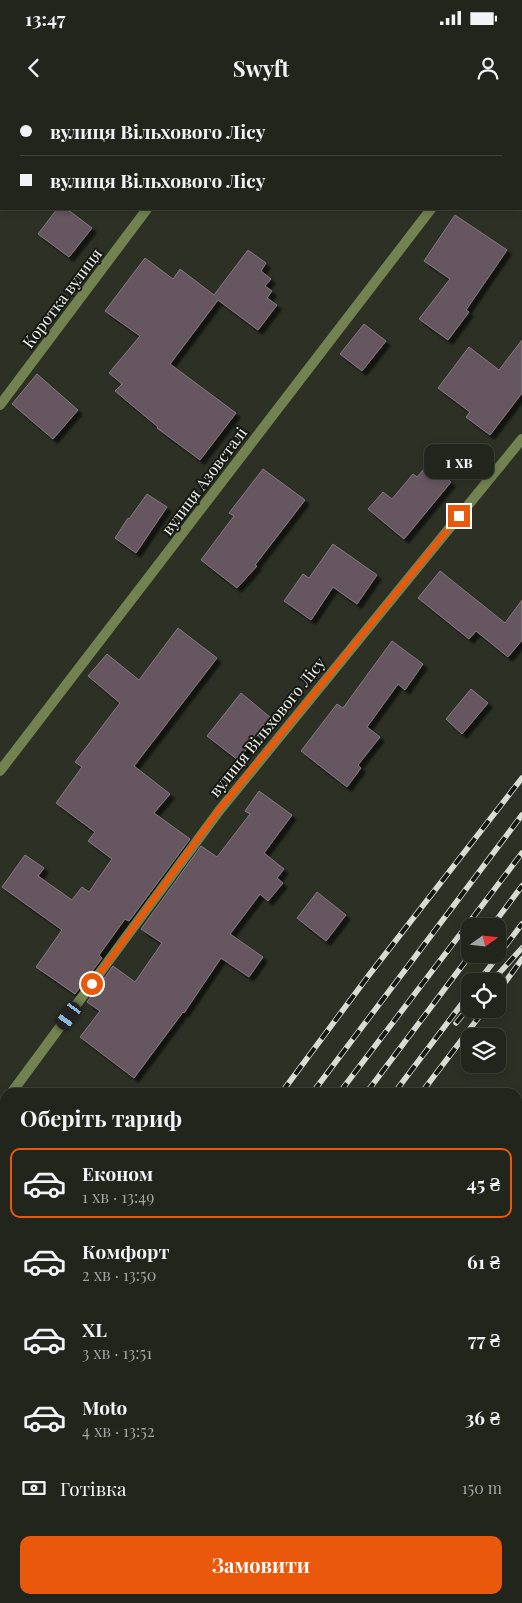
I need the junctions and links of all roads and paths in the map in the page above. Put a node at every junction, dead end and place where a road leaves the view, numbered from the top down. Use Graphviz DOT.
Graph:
graph roads {
  1 [pos="146,210"];
  2 [pos="430,210"];
  3 [pos="0,406"];
  4 [pos="522,439"];
  5 [pos="0,771"];
  6 [pos="15,1088"];
  1 -- 3 [label="street, Коротка вулиця"];
  2 -- 5 [label="street, вулиця Азовсталі"];
  4 -- 6 [label="street, вулиця Вільхового Лісу"];
}
